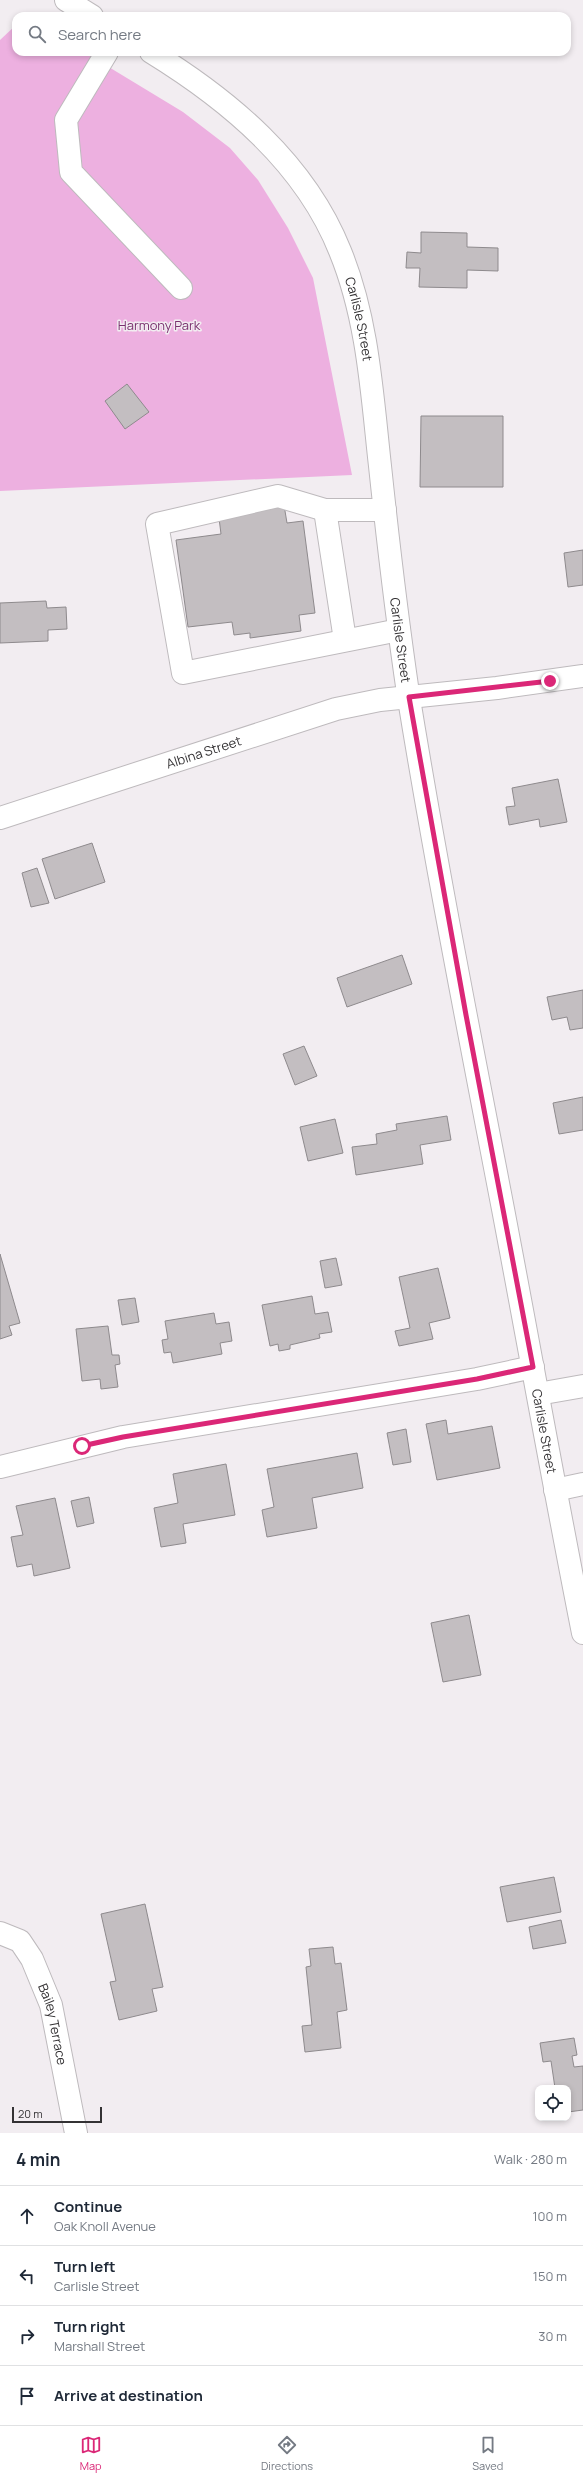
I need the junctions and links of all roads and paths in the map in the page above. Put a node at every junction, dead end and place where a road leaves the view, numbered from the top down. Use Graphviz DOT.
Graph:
graph roads {
  1 [pos="66,0"];
  2 [pos="86,12"];
  3 [pos="105,56"];
  4 [pos="157,56"];
  5 [pos="181,288"];
  6 [pos="326,510"];
  7 [pos="385,510"];
  8 [pos="399,630"];
  9 [pos="345,640"];
  10 [pos="583,676"];
  11 [pos="409,697"];
  12 [pos="0,818"];
  13 [pos="533,1367"];
  14 [pos="583,1386"];
  15 [pos="538,1394"];
  16 [pos="0,1467"];
  17 [pos="583,1484"];
  18 [pos="555,1490"];
  19 [pos="583,1633"];
  20 [pos="0,1933"];
  21 [pos="76,2133"];
  1 -- 2 [label="street"];
  3 -- 5 [label="street"];
  4 -- 7 [label="street, Carlisle Street"];
  6 -- 7 [label="street"];
  6 -- 9 [label="street"];
  6 -- 9 [label="street"];
  7 -- 8 [label="street, Carlisle Street"];
  8 -- 9 [label="street"];
  8 -- 11 [label="street, Carlisle Street"];
  10 -- 11 [label="street, Albina Street"];
  11 -- 12 [label="street, Albina Street"];
  11 -- 13 [label="street, Carlisle Street"];
  13 -- 15 [label="street, Carlisle Street"];
  13 -- 16 [label="street"];
  14 -- 15 [label="street"];
  15 -- 18 [label="street, Carlisle Street"];
  17 -- 18 [label="street"];
  18 -- 19 [label="street, Carlisle Street"];
  20 -- 21 [label="street, Bailey Terrace"];
}
